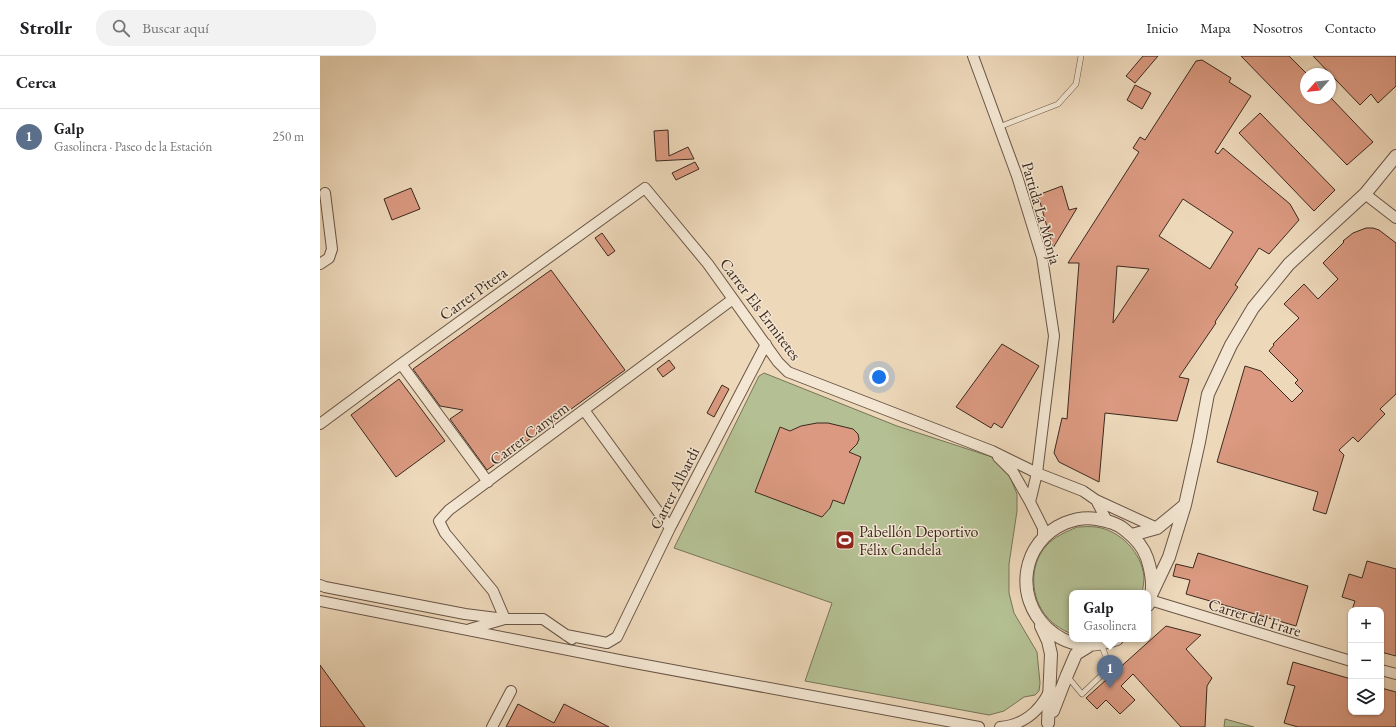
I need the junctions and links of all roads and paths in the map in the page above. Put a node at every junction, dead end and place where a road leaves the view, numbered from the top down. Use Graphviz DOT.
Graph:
graph roads {
  1 [pos="973,56"];
  2 [pos="1081,56"];
  3 [pos="999,127"];
  4 [pos="1396,156"];
  5 [pos="645,188"];
  6 [pos="326,193"];
  7 [pos="1365,194"];
  8 [pos="1396,218"];
  9 [pos="320,264"];
  10 [pos="733,299"];
  11 [pos="766,344"];
  12 [pos="401,364"];
  13 [pos="584,410"];
  14 [pos="320,424"];
  15 [pos="992,451"];
  16 [pos="1037,473"];
  17 [pos="488,482"];
  18 [pos="1096,500"];
  19 [pos="1030,502"];
  20 [pos="1185,505"];
  21 [pos="1107,521"];
  22 [pos="670,528"];
  23 [pos="1157,528"];
  24 [pos="1132,535"];
  25 [pos="1043,537"];
  26 [pos="320,585"];
  27 [pos="1151,590"];
  28 [pos="1151,597"];
  29 [pos="1151,599"];
  30 [pos="320,601"];
  31 [pos="505,619"];
  32 [pos="1039,621"];
  33 [pos="467,630"];
  34 [pos="566,635"];
  35 [pos="1106,642"];
  36 [pos="1095,645"];
  37 [pos="590,654"];
  38 [pos="1348,660"];
  39 [pos="1384,671"];
  40 [pos="1396,674"];
  41 [pos="1067,675"];
  42 [pos="511,691"];
  43 [pos="1050,691"];
  44 [pos="1048,725"];
  45 [pos="492,727"];
  46 [pos="979,727"];
  47 [pos="1000,727"];
  1 -- 3 [label="street, Partida La Monja"];
  2 -- 3 [label="lane"];
  3 -- 16 [label="street, Partida La Monja"];
  4 -- 7 [label="street"];
  5 -- 10 [label="street, Carrer Els Ermitetes"];
  5 -- 12 [label="street, Carrer Pitera"];
  6 -- 9 [label="street"];
  7 -- 8 [label="street"];
  7 -- 20 [label="street"];
  10 -- 11 [label="street, Carrer Els Ermitetes"];
  10 -- 13 [label="street, Carrer Canyem"];
  11 -- 15 [label="street, Carrer Els Ermitetes"];
  11 -- 22 [label="street, Carrer Albardi"];
  12 -- 14 [label="street, Carrer Pitera"];
  12 -- 17 [label="street"];
  13 -- 17 [label="street, Carrer Canyem"];
  13 -- 22 [label="street"];
  15 -- 16 [label="street, Carrer Els Ermitetes"];
  15 -- 19 [label="street, Carrer Els Ermitetes"];
  16 -- 18 [label="street, Carrer Els Ermitetes"];
  16 -- 19 [label="street, Partida La Monja"];
  17 -- 31 [label="street, Carrer Canyem"];
  18 -- 21 [label="street"];
  18 -- 23 [label="street, Carrer Els Ermitetes"];
  19 -- 25 [label="street, Carrer Els Ermitetes"];
  20 -- 23 [label="street"];
  20 -- 28 [label="street"];
  21 -- 24 [label="street"];
  21 -- 25 [label="street"];
  22 -- 34 [label="street, Carrer Albardi"];
  23 -- 24 [label="street"];
  24 -- 27 [label="street"];
  25 -- 32 [label="street"];
  26 -- 31 [label="street"];
  29 -- 38 [label="street, Carrer del Frare"];
  30 -- 33 [label="street"];
  31 -- 33 [label="street"];
  31 -- 34 [label="street"];
  32 -- 36 [label="street"];
  32 -- 43 [label="street"];
  33 -- 37 [label="street"];
  34 -- 37 [label="street"];
  35 -- 36 [label="street"];
  36 -- 41 [label="street"];
  36 -- 41 [label="lane"];
  37 -- 46 [label="street"];
  39 -- 40 [label="street"];
  41 -- 44 [label="street"];
  42 -- 45 [label="street"];
  43 -- 44 [label="street"];
  43 -- 47 [label="street"];
}
